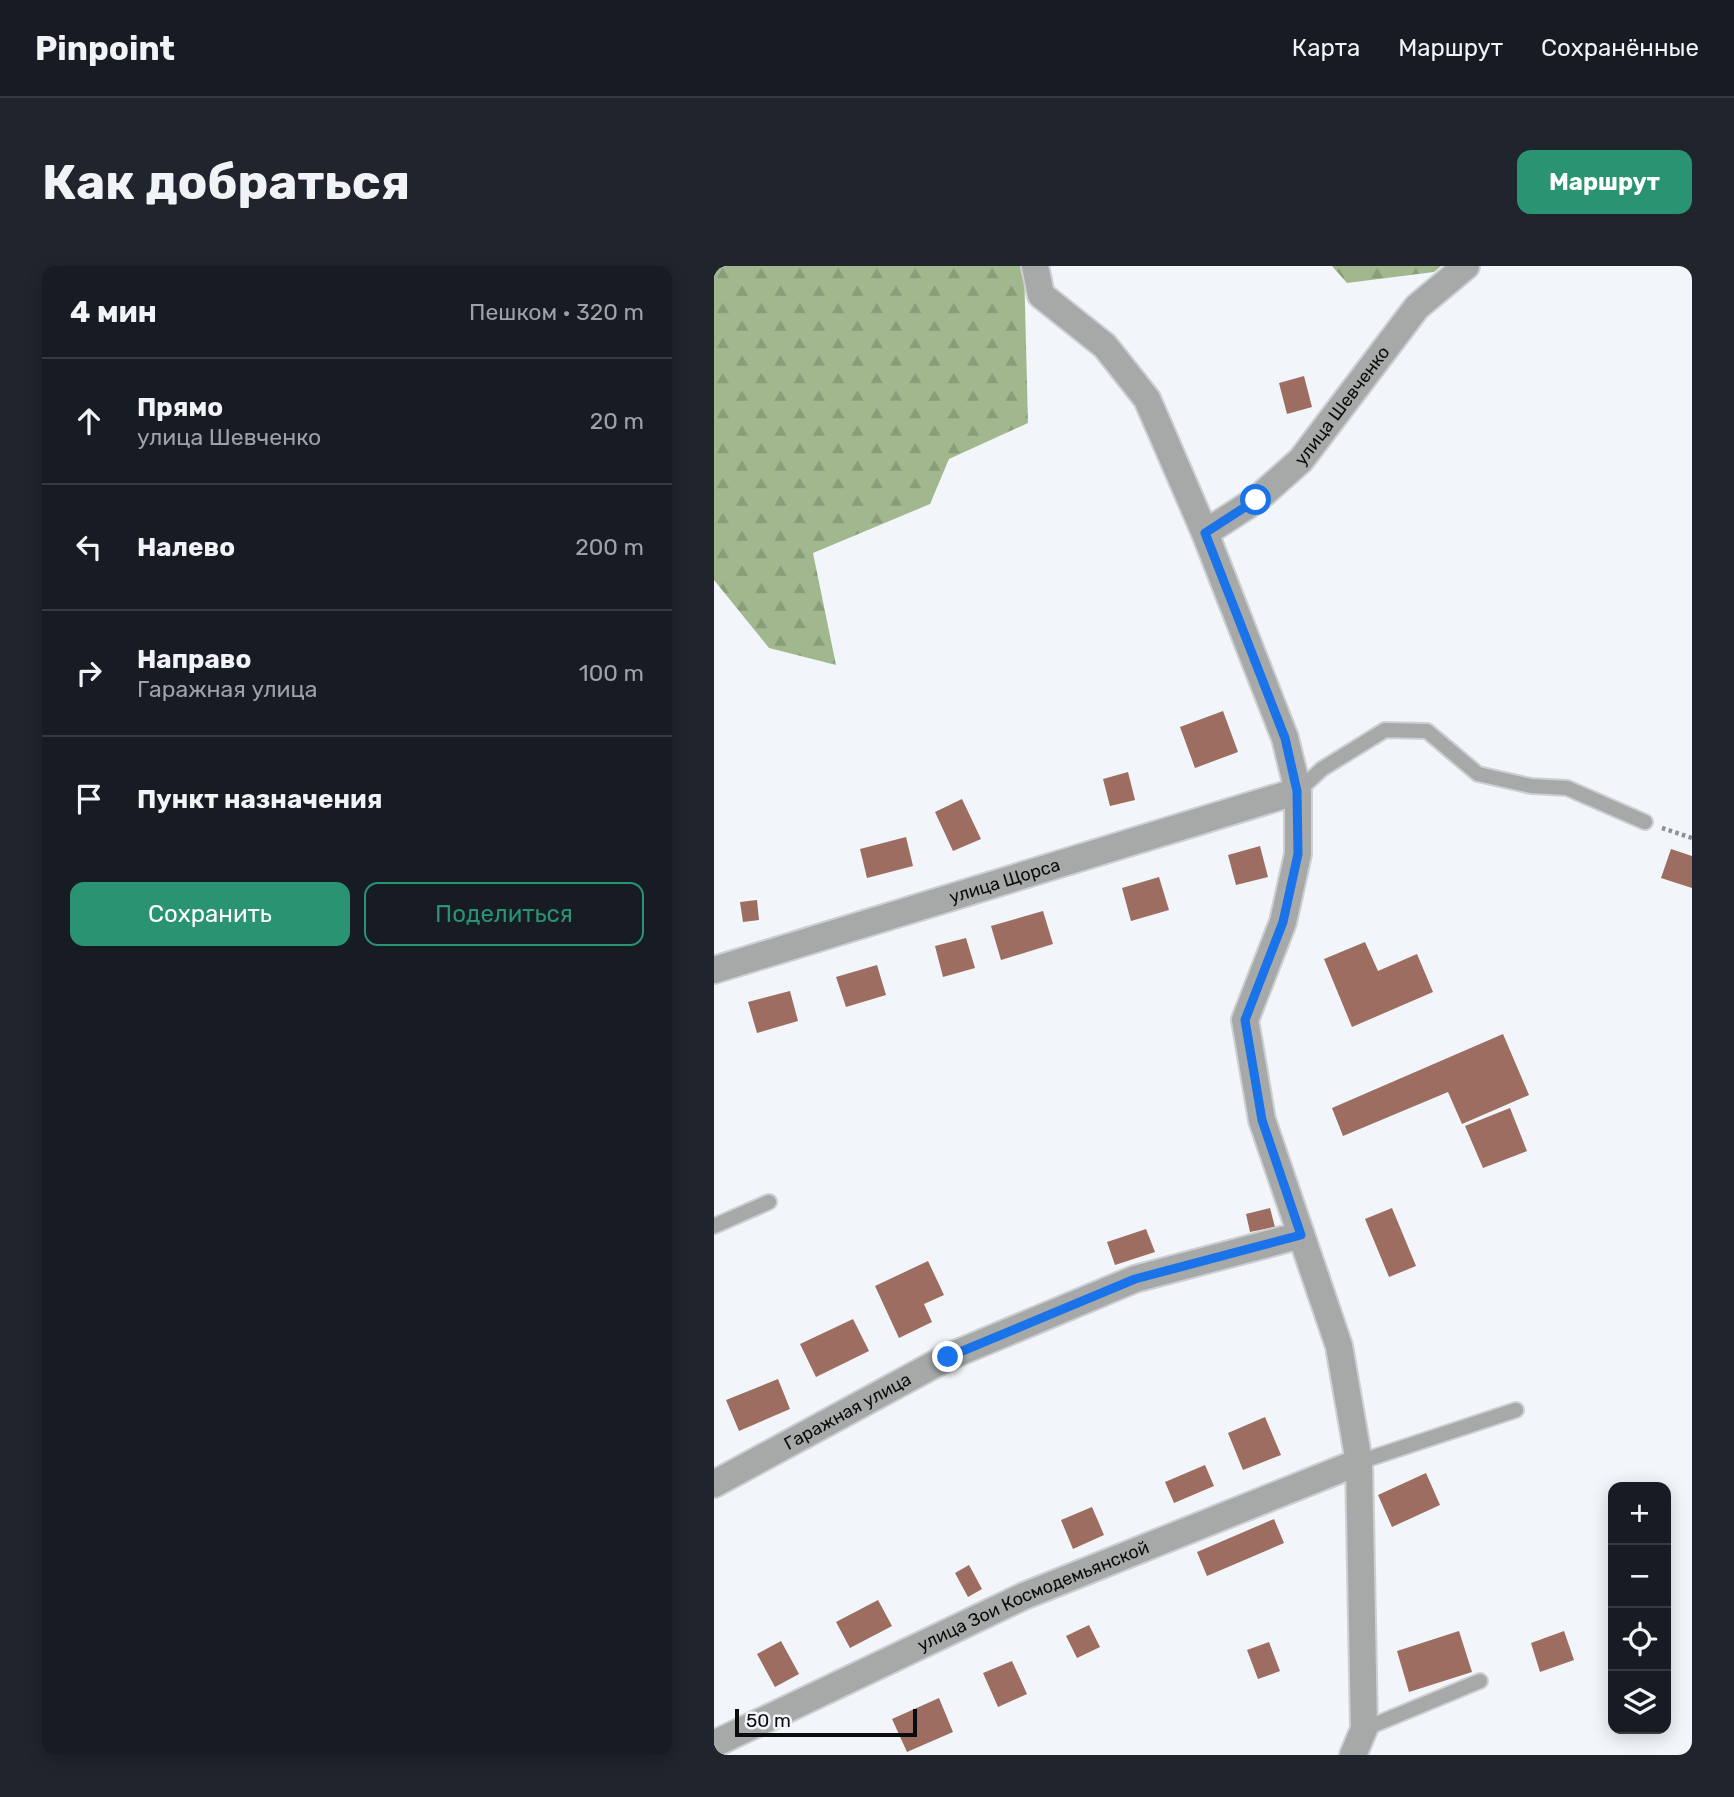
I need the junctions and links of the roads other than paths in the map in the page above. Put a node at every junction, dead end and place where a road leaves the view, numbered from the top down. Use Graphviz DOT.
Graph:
graph roads {
  1 [pos="1035,266"];
  2 [pos="1466,266"];
  3 [pos="1205,533"];
  4 [pos="1297,791"];
  5 [pos="1645,822"];
  6 [pos="714,970"];
  7 [pos="769,1202"];
  8 [pos="714,1226"];
  9 [pos="1301,1235"];
  10 [pos="1516,1410"];
  11 [pos="1359,1462"];
  12 [pos="714,1483"];
  13 [pos="1480,1681"];
  14 [pos="1364,1729"];
  15 [pos="714,1744"];
  16 [pos="1353,1755"];
  1 -- 3 [label="street"];
  2 -- 3 [label="street, улица Шевченко"];
  3 -- 4 [label="street"];
  4 -- 5 [label="lane"];
  4 -- 6 [label="street, улица Щорса"];
  4 -- 9 [label="street"];
  7 -- 8 [label="lane"];
  9 -- 11 [label="street"];
  9 -- 12 [label="street, Гаражная улица"];
  10 -- 11 [label="lane"];
  11 -- 14 [label="street"];
  11 -- 15 [label="street, улица Зои Космодемьянской"];
  13 -- 14 [label="lane"];
  14 -- 16 [label="street"];
}
